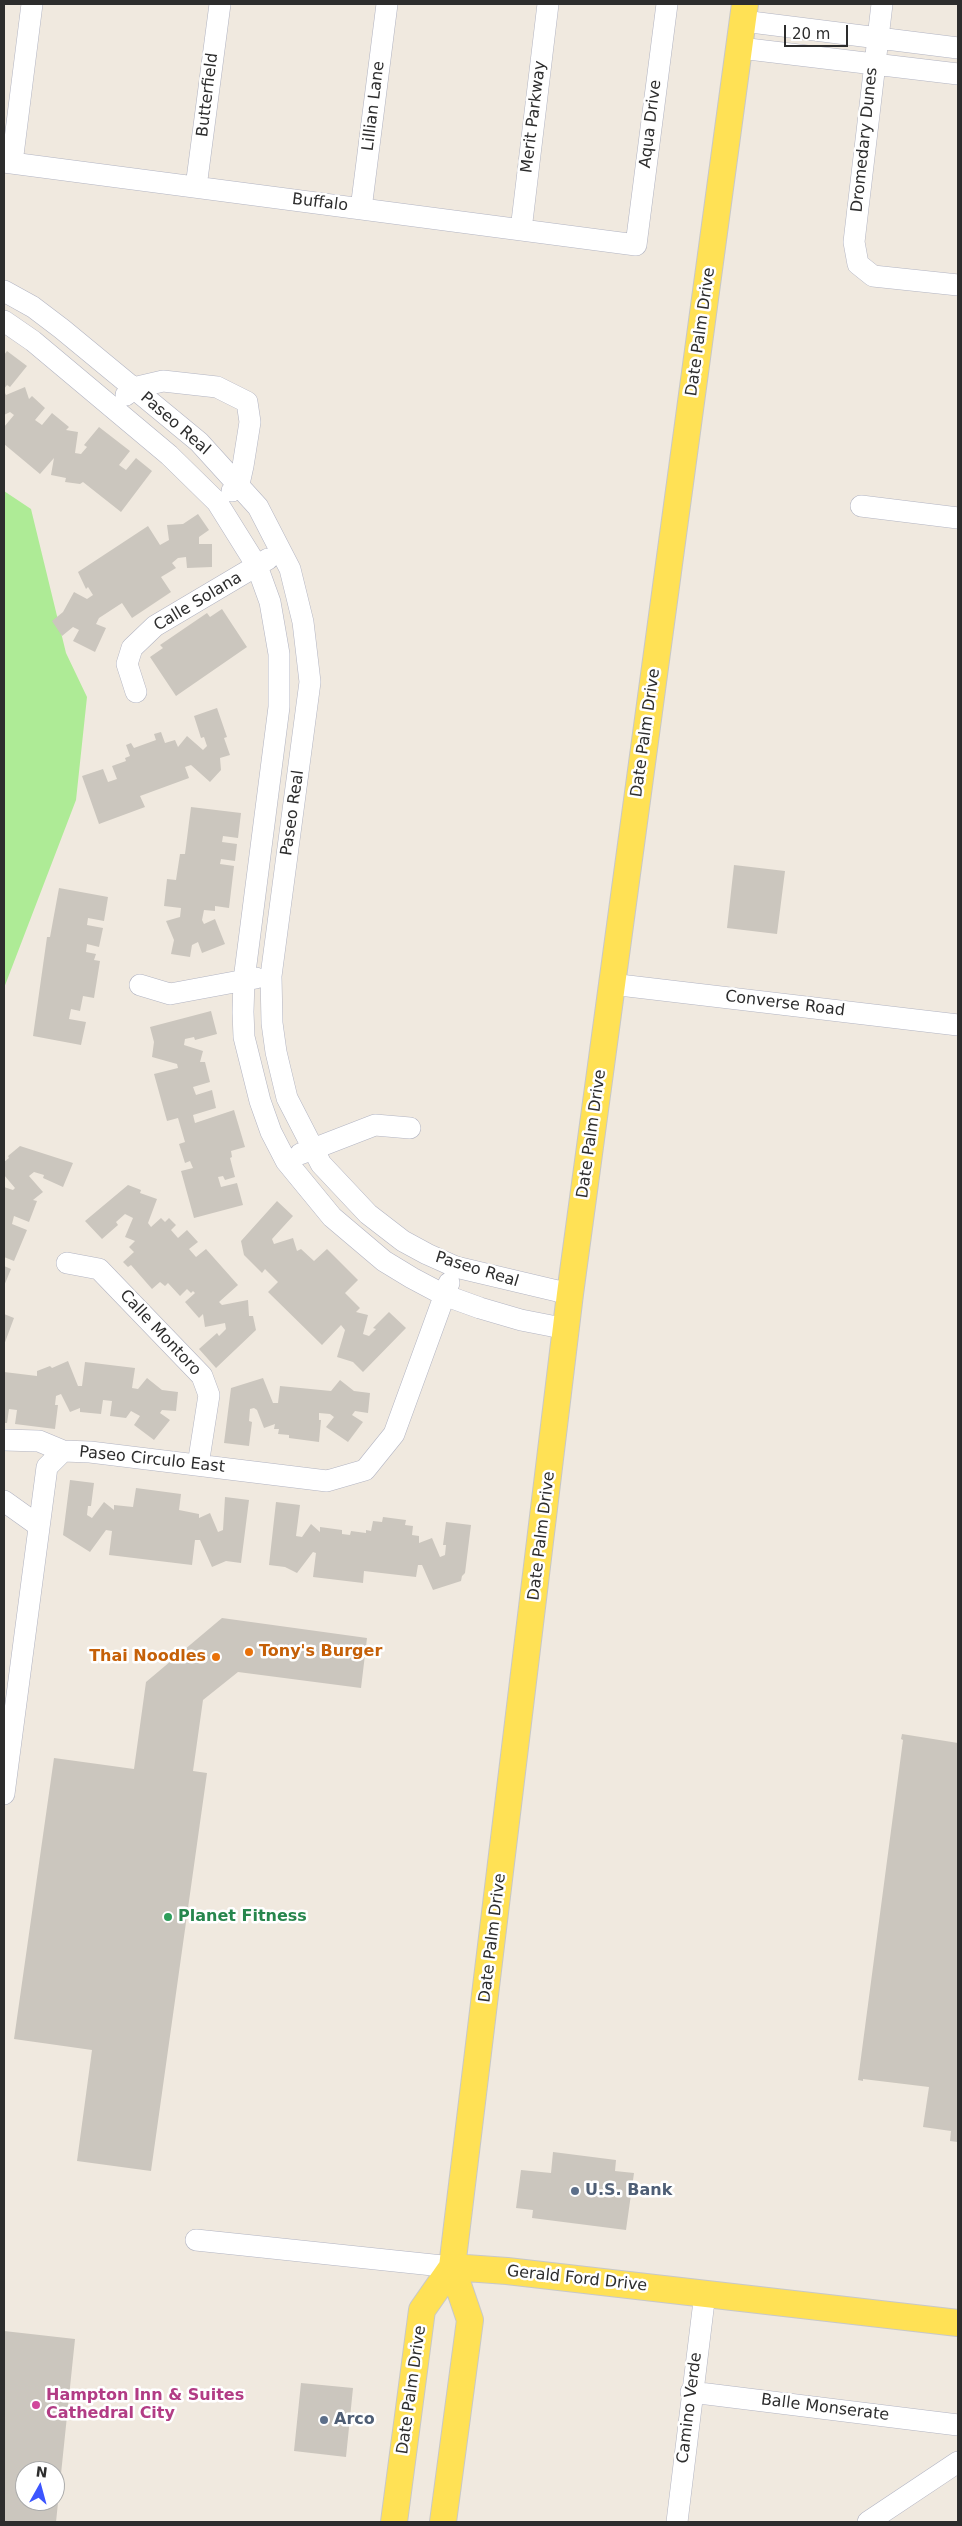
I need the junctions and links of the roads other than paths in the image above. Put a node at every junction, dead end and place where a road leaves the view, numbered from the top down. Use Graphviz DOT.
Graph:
graph roads {
  1 [pos="32,4"];
  2 [pos="220,4"];
  3 [pos="387,4"];
  4 [pos="548,4"];
  5 [pos="667,4"];
  6 [pos="882,4"];
  7 [pos="744,13"];
  8 [pos="877,37"];
  9 [pos="740,48"];
  10 [pos="958,48"];
  11 [pos="874,63"];
  12 [pos="958,74"];
  13 [pos="8,163"];
  14 [pos="196,187"];
  15 [pos="361,209"];
  16 [pos="521,230"];
  17 [pos="636,245"];
  18 [pos="958,285"];
  19 [pos="4,291"];
  20 [pos="4,321"];
  21 [pos="133,388"];
  22 [pos="113,408"];
  23 [pos="239,484"];
  24 [pos="218,504"];
  25 [pos="861,506"];
  26 [pos="958,518"];
  27 [pos="281,552"];
  28 [pos="257,566"];
  29 [pos="136,692"];
  30 [pos="272,764"];
  31 [pos="300,767"];
  32 [pos="271,976"];
  33 [pos="244,980"];
  34 [pos="612,984"];
  35 [pos="140,985"];
  36 [pos="958,1024"];
  37 [pos="410,1128"];
  38 [pos="312,1148"];
  39 [pos="286,1161"];
  40 [pos="67,1263"];
  41 [pos="456,1267"];
  42 [pos="570,1294"];
  43 [pos="444,1295"];
  44 [pos="567,1329"];
  45 [pos="4,1440"];
  46 [pos="63,1451"];
  47 [pos="198,1464"];
  48 [pos="4,1500"];
  49 [pos="39,1526"];
  50 [pos="11,1690"];
  51 [pos="4,1794"];
  52 [pos="196,2240"];
  53 [pos="452,2267"];
  54 [pos="705,2293"];
  55 [pos="958,2324"];
  56 [pos="691,2392"];
  57 [pos="958,2425"];
  58 [pos="958,2462"];
  59 [pos="394,2522"];
  60 [pos="443,2522"];
  61 [pos="676,2522"];
  62 [pos="868,2522"];
  1 -- 13 [label="street"];
  2 -- 14 [label="street, Butterfield"];
  3 -- 15 [label="street, Lillian Lane"];
  4 -- 16 [label="street, Merit Parkway"];
  5 -- 17 [label="street, Aqua Drive"];
  6 -- 8 [label="street, Dromedary Dunes"];
  7 -- 8 [label="street"];
  7 -- 9 [label="main road, Date Palm Drive"];
  8 -- 10 [label="street"];
  8 -- 11 [label="street, Dromedary Dunes"];
  9 -- 11 [label="street"];
  9 -- 34 [label="main road, Date Palm Drive"];
  11 -- 12 [label="street"];
  11 -- 18 [label="street, Dromedary Dunes"];
  13 -- 14 [label="street, Buffalo"];
  14 -- 15 [label="street, Buffalo"];
  15 -- 16 [label="street, Buffalo"];
  16 -- 17 [label="street, Buffalo"];
  19 -- 21 [label="street, Paseo Real"];
  20 -- 22 [label="street, Paseo Real"];
  21 -- 22 [label="street"];
  21 -- 23 [label="street, Paseo Real"];
  21 -- 23 [label="street"];
  22 -- 24 [label="street, Paseo Real"];
  23 -- 24 [label="street"];
  23 -- 27 [label="street, Paseo Real"];
  24 -- 28 [label="street, Paseo Real"];
  25 -- 26 [label="street"];
  27 -- 28 [label="street, Calle Solana"];
  27 -- 31 [label="street, Paseo Real"];
  28 -- 29 [label="street, Calle Solana"];
  28 -- 30 [label="street, Paseo Real"];
  30 -- 31 [label="street"];
  30 -- 33 [label="street, Paseo Real"];
  31 -- 32 [label="street, Paseo Real"];
  32 -- 33 [label="street"];
  32 -- 38 [label="street, Paseo Real"];
  33 -- 35 [label="street"];
  33 -- 39 [label="street, Paseo Real"];
  34 -- 36 [label="street, Converse Road"];
  34 -- 42 [label="main road, Date Palm Drive"];
  37 -- 38 [label="street"];
  38 -- 39 [label="street"];
  38 -- 41 [label="street, Paseo Real"];
  39 -- 43 [label="street, Paseo Real"];
  40 -- 47 [label="street, Calle Montoro"];
  41 -- 42 [label="street, Paseo Real"];
  41 -- 43 [label="street, Paseo Circulo East"];
  42 -- 44 [label="main road, Date Palm Drive"];
  43 -- 44 [label="street, Paseo Real"];
  43 -- 47 [label="street, Paseo Circulo East"];
  44 -- 53 [label="main road, Date Palm Drive"];
  45 -- 46 [label="street"];
  46 -- 47 [label="street, Paseo Circulo East"];
  46 -- 49 [label="street, Paseo Circulo East"];
  48 -- 49 [label="street"];
  49 -- 50 [label="street, Paseo Circulo East"];
  50 -- 51 [label="street, Paseo Circulo East"];
  52 -- 53 [label="street, Gerald Ford Drive"];
  53 -- 54 [label="main road, Gerald Ford Drive"];
  53 -- 59 [label="main road, Date Palm Drive"];
  53 -- 60 [label="main road, Date Palm Drive"];
  54 -- 55 [label="main road, Gerald Ford Drive"];
  54 -- 56 [label="street, Camino Verde"];
  56 -- 57 [label="street, Balle Monserate"];
  56 -- 61 [label="street, Camino Verde"];
  58 -- 62 [label="street"];
}
